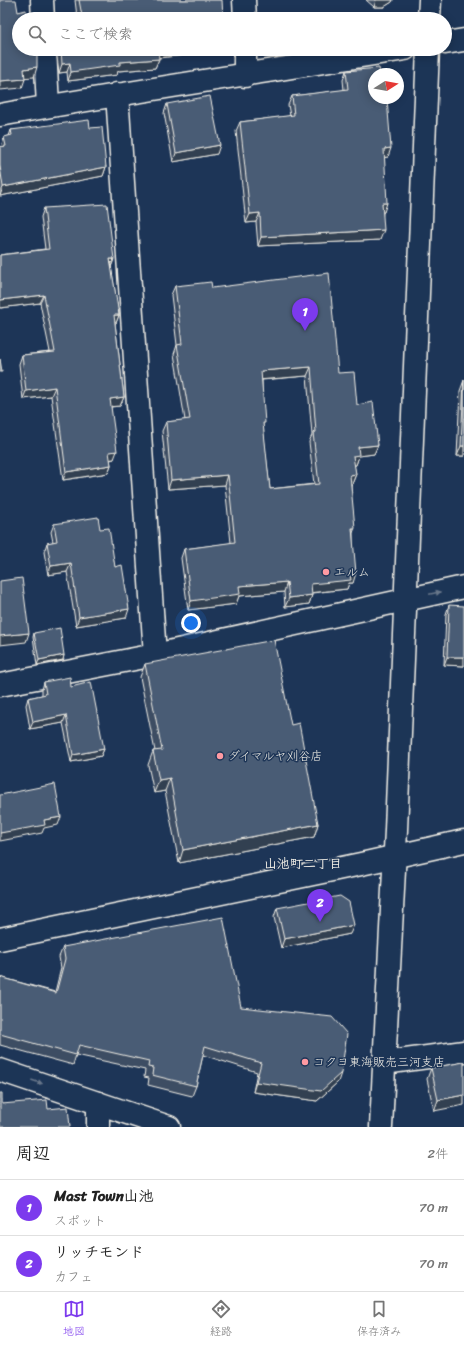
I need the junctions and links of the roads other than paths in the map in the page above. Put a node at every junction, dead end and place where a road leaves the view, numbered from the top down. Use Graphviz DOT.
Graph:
graph roads {
  1 [pos="42,0"];
  2 [pos="244,0"];
  3 [pos="430,0"];
  4 [pos="43,12"];
  5 [pos="244,12"];
  6 [pos="429,12"];
  7 [pos="464,40"];
  8 [pos="452,42"];
  9 [pos="45,56"];
  10 [pos="245,56"];
  11 [pos="364,56"];
  12 [pos="428,56"];
  13 [pos="245,76"];
  14 [pos="117,94"];
  15 [pos="48,106"];
  16 [pos="0,115"];
  17 [pos="464,587"];
  18 [pos="406,599"];
  19 [pos="155,655"];
  20 [pos="0,685"];
  21 [pos="464,841"];
  22 [pos="394,856"];
  23 [pos="0,939"];
  24 [pos="464,1052"];
  25 [pos="384,1063"];
  26 [pos="0,1070"];
  27 [pos="98,1102"];
  28 [pos="98,1127"];
  29 [pos="169,1127"];
  30 [pos="381,1127"];
  1 -- 4 [label="street"];
  2 -- 5 [label="street"];
  3 -- 6 [label="street"];
  7 -- 8 [label="street"];
  9 -- 15 [label="street"];
  10 -- 13 [label="street"];
  11 -- 13 [label="street"];
  12 -- 18 [label="street"];
  13 -- 14 [label="street"];
  14 -- 15 [label="street"];
  14 -- 19 [label="street"];
  15 -- 16 [label="street"];
  18 -- 17 [label="street, one-way"];
  18 -- 19 [label="street"];
  18 -- 22 [label="street"];
  19 -- 20 [label="street"];
  21 -- 22 [label="street"];
  22 -- 23 [label="street"];
  22 -- 25 [label="street"];
  24 -- 25 [label="street"];
  25 -- 30 [label="street"];
  26 -- 27 [label="street, one-way"];
  27 -- 28 [label="street"];
  27 -- 29 [label="street"];
}
